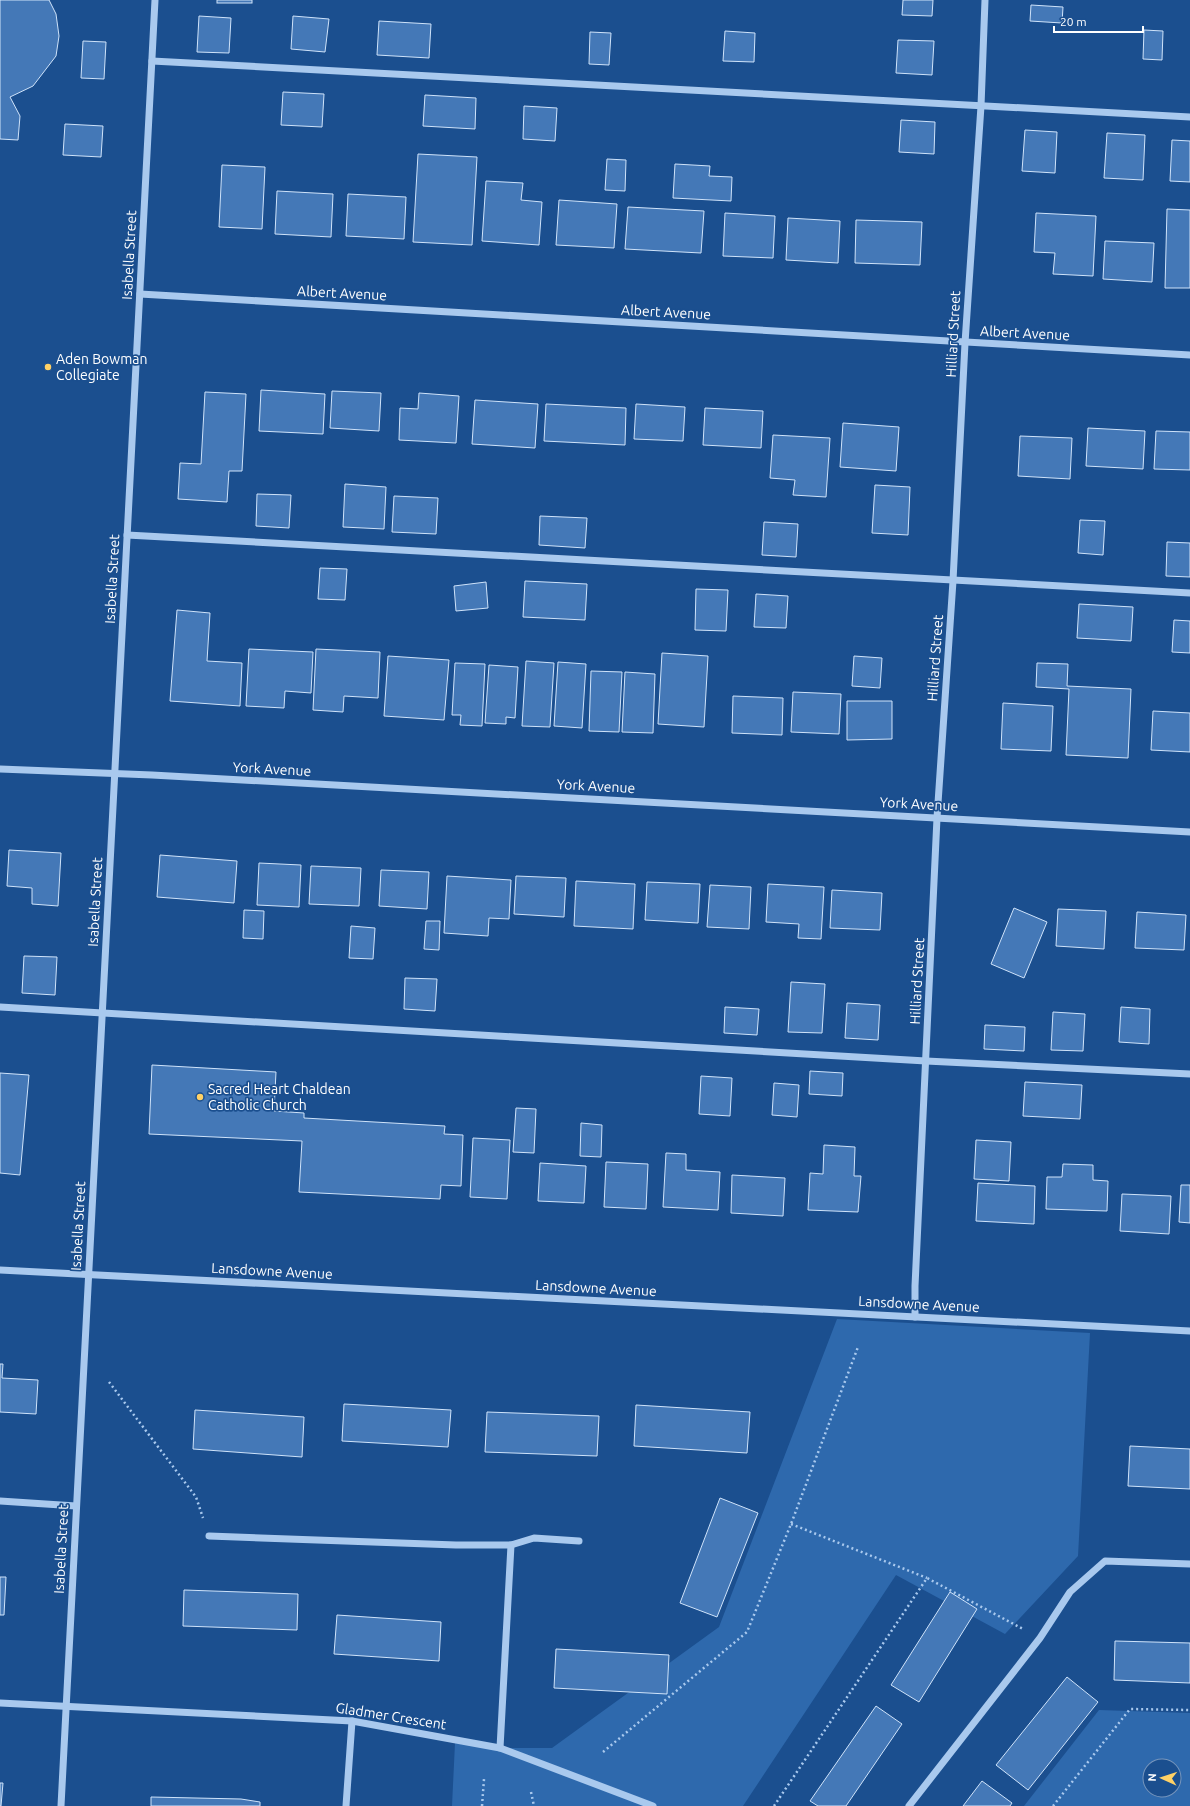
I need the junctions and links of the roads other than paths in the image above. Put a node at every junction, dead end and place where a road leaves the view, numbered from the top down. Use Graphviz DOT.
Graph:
graph roads {
  1 [pos="155,0"];
  2 [pos="985,0"];
  3 [pos="152,61"];
  4 [pos="981,106"];
  5 [pos="1190,117"];
  6 [pos="140,294"];
  7 [pos="965,343"];
  8 [pos="1190,355"];
  9 [pos="127,535"];
  10 [pos="953,581"];
  11 [pos="1190,594"];
  12 [pos="0,769"];
  13 [pos="115,773"];
  14 [pos="937,818"];
  15 [pos="1190,832"];
  16 [pos="0,1007"];
  17 [pos="102,1012"];
  18 [pos="926,1062"];
  19 [pos="1190,1074"];
  20 [pos="0,1270"];
  21 [pos="88,1275"];
  22 [pos="914,1317"];
  23 [pos="1190,1331"];
  24 [pos="0,1501"];
  25 [pos="76,1506"];
  26 [pos="209,1536"];
  27 [pos="579,1541"];
  28 [pos="511,1546"];
  29 [pos="1190,1564"];
  30 [pos="0,1703"];
  31 [pos="66,1707"];
  32 [pos="352,1721"];
  33 [pos="500,1748"];
  34 [pos="61,1806"];
  35 [pos="346,1806"];
  36 [pos="653,1806"];
  37 [pos="909,1806"];
  1 -- 3 [label="street, Isabella Street"];
  2 -- 4 [label="street, Hilliard Street"];
  3 -- 4 [label="street"];
  3 -- 6 [label="street, Isabella Street"];
  4 -- 5 [label="street"];
  4 -- 7 [label="street, Hilliard Street"];
  6 -- 7 [label="street, Albert Avenue"];
  6 -- 9 [label="street, Isabella Street"];
  7 -- 8 [label="street, Albert Avenue"];
  7 -- 10 [label="street, Hilliard Street"];
  9 -- 10 [label="street"];
  9 -- 13 [label="street, Isabella Street"];
  10 -- 11 [label="street"];
  10 -- 14 [label="street, Hilliard Street"];
  12 -- 13 [label="street, York Avenue"];
  13 -- 14 [label="street, York Avenue"];
  13 -- 17 [label="street, Isabella Street"];
  14 -- 15 [label="street, York Avenue"];
  14 -- 18 [label="street, Hilliard Street"];
  16 -- 17 [label="street"];
  17 -- 18 [label="street"];
  17 -- 21 [label="street, Isabella Street"];
  18 -- 19 [label="street"];
  18 -- 22 [label="street, Hilliard Street"];
  20 -- 21 [label="street, Lansdowne Avenue"];
  21 -- 22 [label="street, Lansdowne Avenue"];
  21 -- 25 [label="street, Isabella Street"];
  22 -- 23 [label="street, Lansdowne Avenue"];
  24 -- 25 [label="street"];
  25 -- 31 [label="street, Isabella Street"];
  26 -- 28 [label="street"];
  27 -- 28 [label="street"];
  28 -- 33 [label="street"];
  29 -- 37 [label="street"];
  30 -- 31 [label="street, Gladmer Crescent"];
  31 -- 32 [label="street, Gladmer Crescent"];
  31 -- 34 [label="street, Isabella Street"];
  32 -- 33 [label="street, Gladmer Crescent"];
  32 -- 35 [label="street"];
  33 -- 36 [label="street, Gladmer Crescent"];
}
